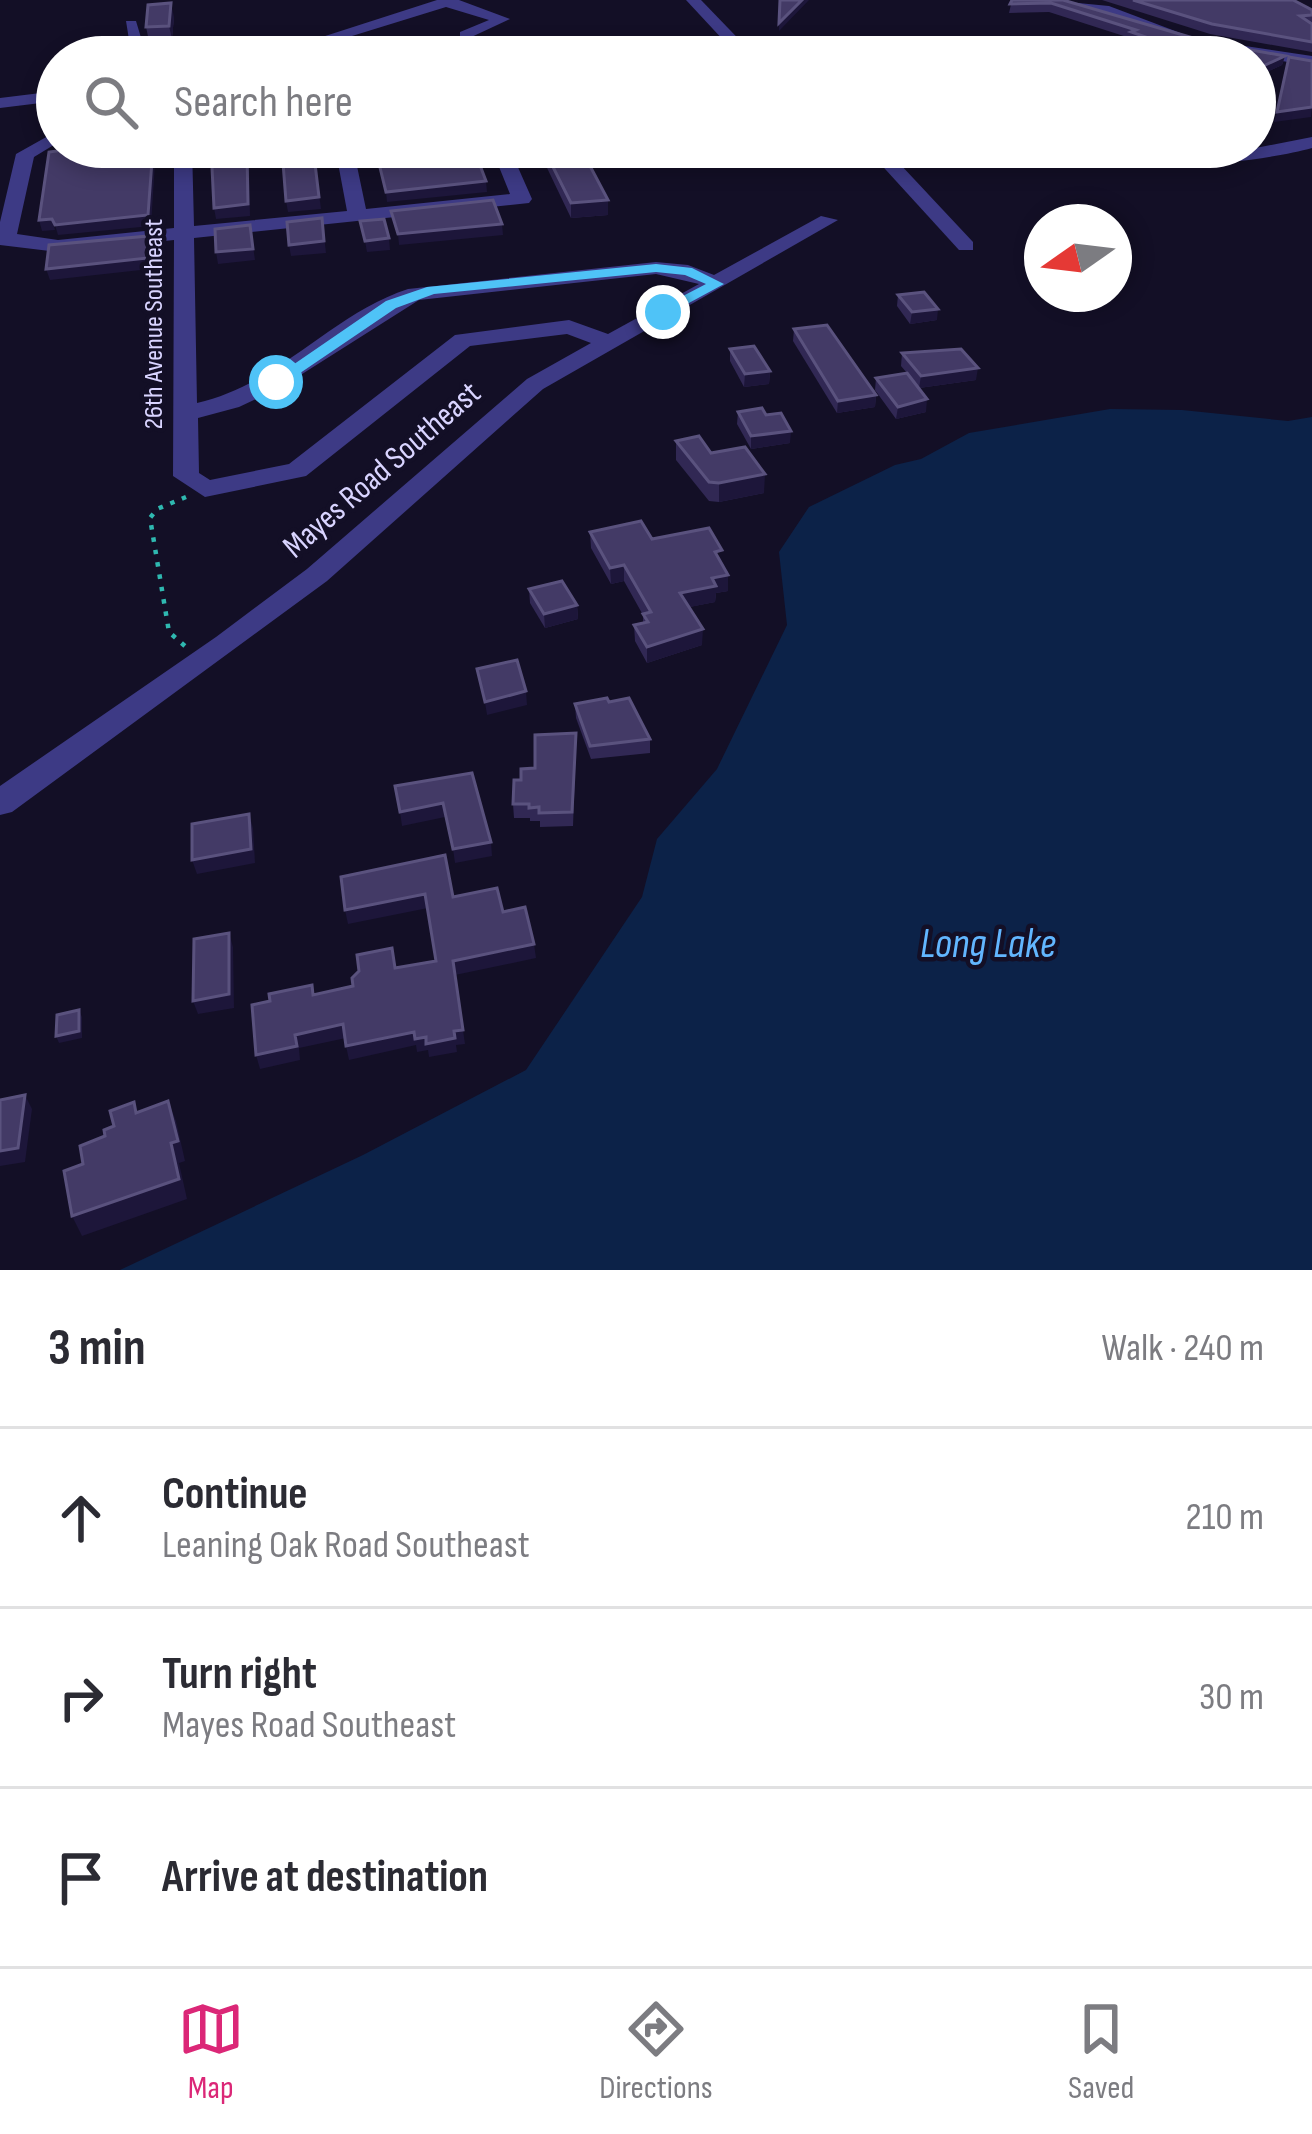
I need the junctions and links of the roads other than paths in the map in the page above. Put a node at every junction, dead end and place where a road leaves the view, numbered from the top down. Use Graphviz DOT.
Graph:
graph roads {
  1 [pos="693,0"];
  2 [pos="1054,0"];
  3 [pos="449,1"];
  4 [pos="131,24"];
  5 [pos="465,35"];
  6 [pos="134,36"];
  7 [pos="336,36"];
  8 [pos="728,36"];
  9 [pos="1183,36"];
  10 [pos="1276,55"];
  11 [pos="1312,61"];
  12 [pos="36,99"];
  13 [pos="0,103"];
  14 [pos="1312,142"];
  15 [pos="1276,147"];
  16 [pos="36,148"];
  17 [pos="183,168"];
  18 [pos="348,168"];
  19 [pos="509,168"];
  20 [pos="894,168"];
  21 [pos="358,215"];
  22 [pos="828,220"];
  23 [pos="184,232"];
  24 [pos="3,239"];
  25 [pos="966,246"];
  26 [pos="717,284"];
  27 [pos="607,341"];
  28 [pos="184,413"];
  29 [pos="0,802"];
  1 -- 8 [label="street"];
  2 -- 9 [label="street"];
  3 -- 5 [label="street"];
  3 -- 7 [label="street"];
  4 -- 6 [label="street"];
  10 -- 11 [label="street"];
  12 -- 13 [label="street"];
  14 -- 15 [label="street"];
  16 -- 24 [label="street"];
  17 -- 23 [label="street, 26th Avenue Southeast"];
  18 -- 21 [label="street"];
  19 -- 21 [label="street"];
  20 -- 25 [label="street"];
  21 -- 23 [label="street"];
  22 -- 26 [label="street, Mayes Road Southeast"];
  23 -- 24 [label="street"];
  23 -- 28 [label="street, 26th Avenue Southeast"];
  26 -- 27 [label="street, Mayes Road Southeast"];
  26 -- 28 [label="street"];
  27 -- 28 [label="street, 26th Avenue Southeast"];
  27 -- 29 [label="street, Mayes Road Southeast"];
}
